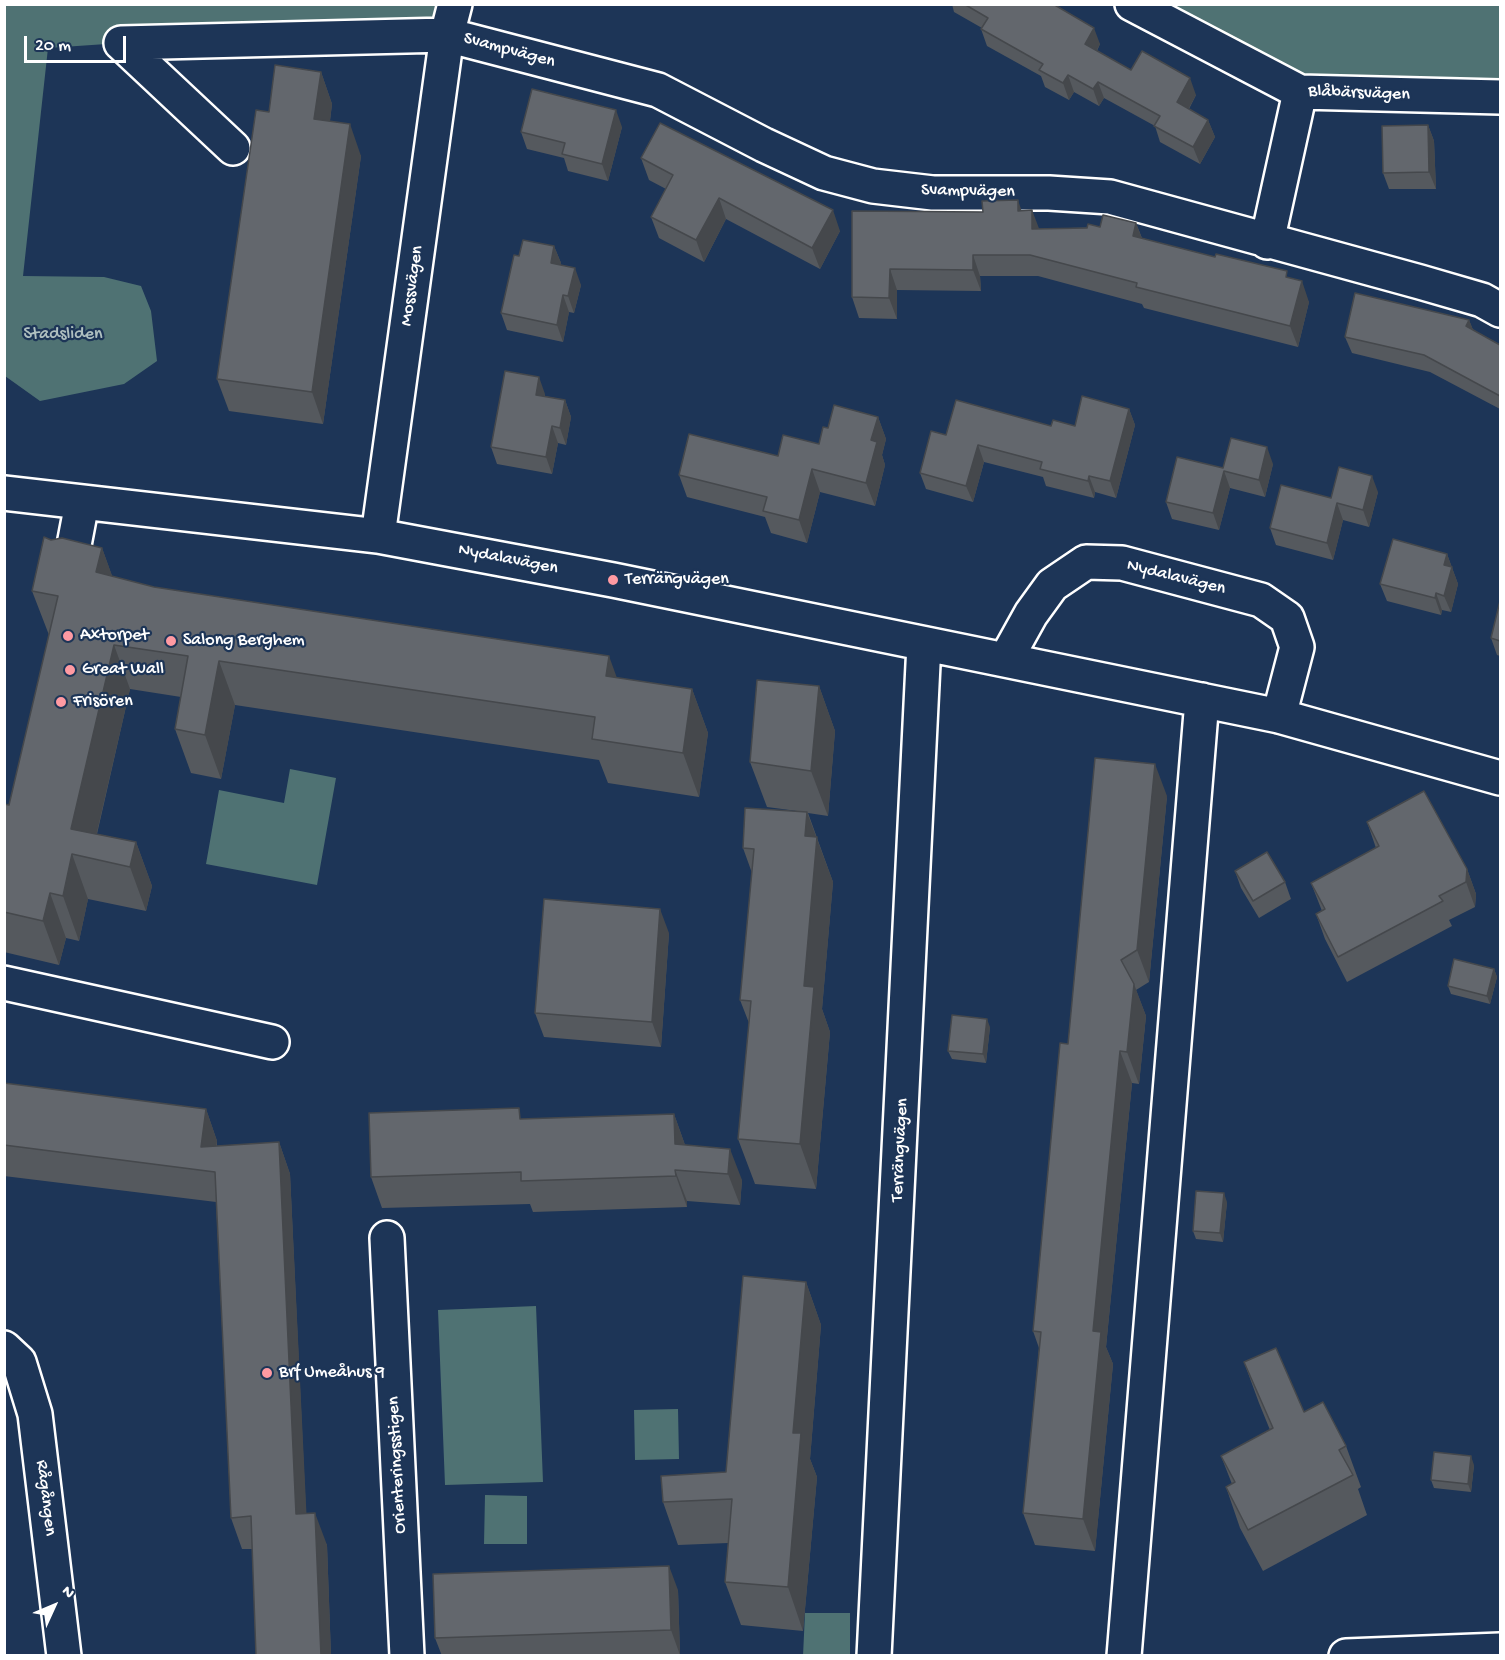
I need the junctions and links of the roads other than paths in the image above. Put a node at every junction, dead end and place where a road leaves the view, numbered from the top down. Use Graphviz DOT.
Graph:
graph roads {
  1 [pos="1132,4"];
  2 [pos="451,20"];
  3 [pos="1300,92"];
  4 [pos="1500,97"];
  5 [pos="233,148"];
  6 [pos="1267,242"];
  7 [pos="1500,310"];
  8 [pos="4,493"];
  9 [pos="82,503"];
  10 [pos="378,536"];
  11 [pos="70,566"];
  12 [pos="924,644"];
  13 [pos="1006,659"];
  14 [pos="1202,700"];
  15 [pos="1279,716"];
  16 [pos="1500,778"];
  17 [pos="4,983"];
  18 [pos="272,1042"];
  19 [pos="387,1238"];
  20 [pos="4,1348"];
  21 [pos="1500,1650"];
  22 [pos="64,1656"];
  23 [pos="407,1656"];
  24 [pos="874,1656"];
  25 [pos="1124,1656"];
  26 [pos="1346,1656"];
  1 -- 3 [label="street, Blåbärsvägen"];
  2 -- 5 [label="street, Svampvägen"];
  2 -- 6 [label="street, Svampvägen"];
  2 -- 10 [label="street, Mossvägen"];
  3 -- 4 [label="street, Blåbärsvägen"];
  3 -- 6 [label="street"];
  6 -- 7 [label="street, Svampvägen"];
  8 -- 9 [label="street, Nydalavägen"];
  9 -- 10 [label="street, Nydalavägen"];
  9 -- 11 [label="street"];
  10 -- 12 [label="street, Nydalavägen"];
  12 -- 13 [label="street, Nydalavägen"];
  12 -- 24 [label="street, Terrängvägen"];
  13 -- 14 [label="street, Nydalavägen"];
  13 -- 15 [label="street, Nydalavägen"];
  14 -- 15 [label="street, Nydalavägen"];
  14 -- 25 [label="street"];
  15 -- 16 [label="street, Nydalavägen"];
  17 -- 18 [label="street"];
  19 -- 23 [label="street, Orienteringsstigen"];
  20 -- 22 [label="street, Rågången"];
  21 -- 26 [label="street"];
}
